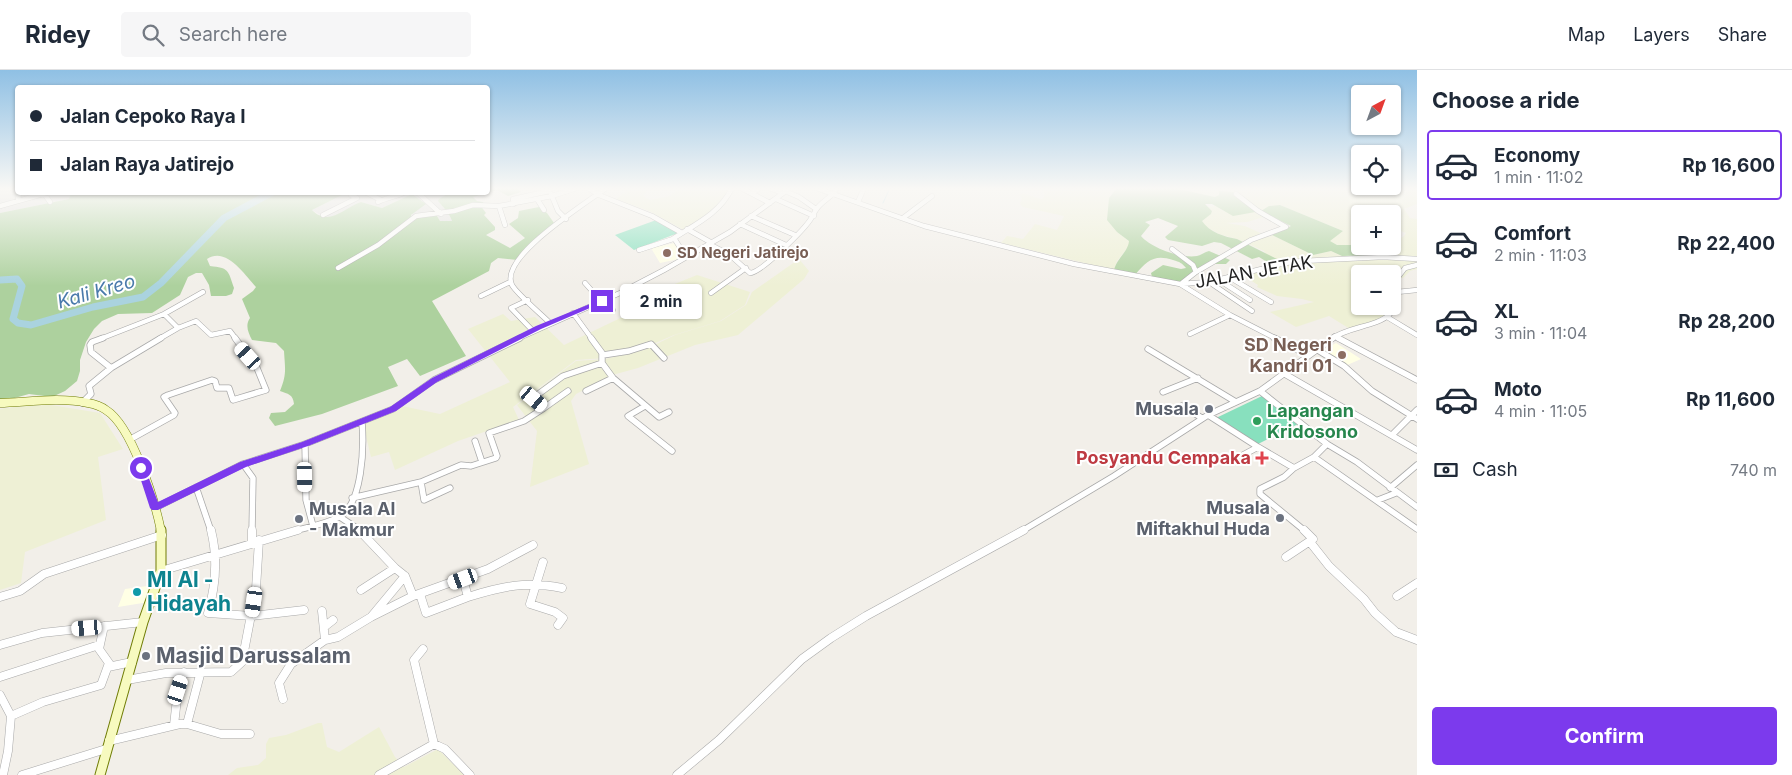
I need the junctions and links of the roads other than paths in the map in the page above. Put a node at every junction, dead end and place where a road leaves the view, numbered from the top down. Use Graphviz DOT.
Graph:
graph roads {
  1 [pos="410,221"];
  2 [pos="504,221"];
  3 [pos="563,221"];
  4 [pos="661,221"];
  5 [pos="700,221"];
  6 [pos="745,221"];
  7 [pos="763,221"];
  8 [pos="809,221"];
  9 [pos="911,221"];
  10 [pos="1275,221"];
  11 [pos="740,224"];
  12 [pos="505,225"];
  13 [pos="688,229"];
  14 [pos="682,233"];
  15 [pos="795,235"];
  16 [pos="673,239"];
  17 [pos="710,243"];
  18 [pos="786,245"];
  19 [pos="1172,249"];
  20 [pos="639,250"];
  21 [pos="686,257"];
  22 [pos="1417,260"];
  23 [pos="1417,265"];
  24 [pos="338,268"];
  25 [pos="746,268"];
  26 [pos="1196,272"];
  27 [pos="1401,273"];
  28 [pos="1229,278"];
  29 [pos="1219,280"];
  30 [pos="510,282"];
  31 [pos="1209,282"];
  32 [pos="585,283"];
  33 [pos="1180,284"];
  34 [pos="1417,290"];
  35 [pos="203,292"];
  36 [pos="1401,292"];
  37 [pos="711,293"];
  38 [pos="481,296"];
  39 [pos="528,300"];
  40 [pos="603,300"];
  41 [pos="1250,300"];
  42 [pos="1271,302"];
  43 [pos="613,310"];
  44 [pos="1252,311"];
  45 [pos="572,313"];
  46 [pos="164,314"];
  47 [pos="1230,315"];
  48 [pos="1387,317"];
  49 [pos="550,323"];
  50 [pos="178,328"];
  51 [pos="533,331"];
  52 [pos="1190,334"];
  53 [pos="1417,334"];
  54 [pos="1335,336"];
  55 [pos="1148,349"];
  56 [pos="1316,349"];
  57 [pos="603,355"];
  58 [pos="1308,355"];
  59 [pos="664,358"];
  60 [pos="602,363"];
  61 [pos="111,368"];
  62 [pos="1283,373"];
  63 [pos="613,378"];
  64 [pos="1198,378"];
  65 [pos="1417,380"];
  66 [pos="568,391"];
  67 [pos="586,391"];
  68 [pos="1260,391"];
  69 [pos="1163,392"];
  70 [pos="1236,402"];
  71 [pos="0,403"];
  72 [pos="82,403"];
  73 [pos="645,406"];
  74 [pos="1182,406"];
  75 [pos="544,408"];
  76 [pos="1417,410"];
  77 [pos="669,412"];
  78 [pos="1205,416"];
  79 [pos="1410,416"];
  80 [pos="1417,419"];
  81 [pos="362,422"];
  82 [pos="1392,436"];
  83 [pos="130,440"];
  84 [pos="475,441"];
  85 [pos="305,444"];
  86 [pos="1327,444"];
  87 [pos="1258,447"];
  88 [pos="1417,450"];
  89 [pos="672,451"];
  90 [pos="1243,455"];
  91 [pos="1314,457"];
  92 [pos="482,462"];
  93 [pos="243,464"];
  94 [pos="1417,465"];
  95 [pos="1294,468"];
  96 [pos="421,482"];
  97 [pos="196,487"];
  98 [pos="450,488"];
  99 [pos="1390,488"];
  100 [pos="1396,493"];
  101 [pos="352,498"];
  102 [pos="1378,500"];
  103 [pos="1417,507"];
  104 [pos="155,508"];
  105 [pos="340,517"];
  106 [pos="313,526"];
  107 [pos="1417,529"];
  108 [pos="162,536"];
  109 [pos="255,541"];
  110 [pos="1310,542"];
  111 [pos="533,545"];
  112 [pos="216,553"];
  113 [pos="1286,557"];
  114 [pos="543,562"];
  115 [pos="395,568"];
  116 [pos="161,571"];
  117 [pos="406,576"];
  118 [pos="463,579"];
  119 [pos="536,582"];
  120 [pos="1417,583"];
  121 [pos="562,588"];
  122 [pos="361,590"];
  123 [pos="417,595"];
  124 [pos="1396,596"];
  125 [pos="0,597"];
  126 [pos="468,597"];
  127 [pos="304,610"];
  128 [pos="322,611"];
  129 [pos="252,616"];
  130 [pos="371,617"];
  131 [pos="333,620"];
  132 [pos="143,622"];
  133 [pos="558,625"];
  134 [pos="104,626"];
  135 [pos="324,627"];
  136 [pos="325,640"];
  137 [pos="1417,640"];
  138 [pos="99,645"];
  139 [pos="0,646"];
  140 [pos="423,649"];
  141 [pos="132,662"];
  142 [pos="108,667"];
  143 [pos="184,672"];
  144 [pos="201,672"];
  145 [pos="0,677"];
  146 [pos="127,680"];
  147 [pos="0,695"];
  148 [pos="283,700"];
  149 [pos="11,716"];
  150 [pos="187,724"];
  151 [pos="174,725"];
  152 [pos="250,734"];
  153 [pos="434,744"];
  154 [pos="108,745"];
  155 [pos="3,775"];
  156 [pos="22,775"];
  157 [pos="100,775"];
  158 [pos="379,775"];
  159 [pos="470,775"];
  160 [pos="677,775"];
  1 -- 24 [label="street"];
  2 -- 12 [label="street"];
  3 -- 30 [label="street"];
  4 -- 14 [label="street"];
  5 -- 13 [label="street"];
  6 -- 11 [label="street"];
  7 -- 15 [label="street"];
  8 -- 15 [label="street"];
  9 -- 33 [label="street"];
  10 -- 26 [label="street"];
  11 -- 17 [label="street"];
  11 -- 18 [label="street"];
  13 -- 14 [label="street"];
  13 -- 17 [label="street"];
  14 -- 16 [label="street"];
  15 -- 18 [label="street"];
  16 -- 20 [label="street"];
  16 -- 21 [label="street"];
  17 -- 21 [label="street"];
  17 -- 25 [label="street"];
  18 -- 25 [label="street"];
  19 -- 26 [label="street"];
  21 -- 40 [label="street"];
  22 -- 28 [label="street, JALAN JETAK"];
  23 -- 27 [label="street"];
  25 -- 37 [label="street"];
  26 -- 33 [label="street"];
  28 -- 29 [label="street, JALAN JETAK"];
  28 -- 42 [label="street"];
  29 -- 31 [label="street, JALAN JETAK"];
  29 -- 41 [label="street"];
  30 -- 38 [label="street"];
  30 -- 39 [label="street"];
  31 -- 33 [label="street, JALAN JETAK"];
  31 -- 44 [label="street"];
  32 -- 40 [label="street"];
  33 -- 47 [label="street"];
  34 -- 36 [label="street"];
  35 -- 46 [label="street"];
  39 -- 49 [label="street"];
  39 -- 51 [label="street"];
  40 -- 43 [label="street"];
  40 -- 45 [label="street"];
  45 -- 49 [label="street"];
  45 -- 57 [label="street"];
  46 -- 50 [label="street"];
  46 -- 61 [label="street"];
  47 -- 52 [label="street"];
  47 -- 58 [label="street"];
  48 -- 53 [label="street"];
  48 -- 54 [label="street"];
  49 -- 51 [label="street"];
  50 -- 61 [label="street"];
  50 -- 83 [label="street"];
  51 -- 81 [label="street"];
  54 -- 56 [label="street"];
  54 -- 65 [label="street"];
  55 -- 64 [label="street"];
  56 -- 58 [label="street"];
  56 -- 79 [label="street"];
  57 -- 59 [label="street"];
  57 -- 60 [label="street"];
  58 -- 62 [label="street"];
  60 -- 63 [label="street"];
  60 -- 75 [label="street"];
  61 -- 72 [label="street"];
  62 -- 68 [label="street"];
  62 -- 82 [label="street"];
  63 -- 67 [label="street"];
  63 -- 73 [label="street"];
  64 -- 69 [label="street"];
  64 -- 70 [label="street"];
  66 -- 75 [label="street"];
  68 -- 70 [label="street"];
  68 -- 86 [label="street"];
  70 -- 78 [label="street"];
  71 -- 72 [label="main road"];
  72 -- 83 [label="main road"];
  73 -- 77 [label="street"];
  73 -- 89 [label="street"];
  74 -- 78 [label="street"];
  75 -- 92 [label="street"];
  76 -- 79 [label="street"];
  78 -- 87 [label="street"];
  78 -- 160 [label="street"];
  79 -- 80 [label="street"];
  79 -- 82 [label="street"];
  81 -- 85 [label="street"];
  81 -- 101 [label="street"];
  82 -- 88 [label="street"];
  83 -- 104 [label="main road"];
  84 -- 92 [label="street"];
  85 -- 93 [label="street"];
  85 -- 106 [label="street"];
  86 -- 91 [label="street"];
  86 -- 99 [label="street"];
  87 -- 90 [label="street"];
  87 -- 95 [label="street"];
  91 -- 95 [label="street"];
  91 -- 102 [label="street"];
  92 -- 96 [label="street"];
  93 -- 97 [label="street"];
  93 -- 109 [label="street"];
  94 -- 99 [label="street"];
  95 -- 110 [label="street"];
  96 -- 98 [label="street"];
  96 -- 101 [label="street"];
  97 -- 104 [label="street"];
  97 -- 112 [label="street"];
  99 -- 100 [label="street"];
  100 -- 102 [label="street"];
  100 -- 103 [label="street"];
  101 -- 105 [label="street"];
  102 -- 107 [label="street"];
  104 -- 108 [label="main road"];
  105 -- 106 [label="street"];
  105 -- 115 [label="street"];
  106 -- 109 [label="street"];
  108 -- 116 [label="main road"];
  108 -- 125 [label="street"];
  109 -- 112 [label="street"];
  109 -- 129 [label="street"];
  110 -- 113 [label="street"];
  110 -- 137 [label="street"];
  111 -- 118 [label="street"];
  112 -- 116 [label="street"];
  112 -- 129 [label="street"];
  114 -- 119 [label="street"];
  115 -- 117 [label="street"];
  115 -- 122 [label="street"];
  116 -- 132 [label="main road"];
  117 -- 123 [label="street"];
  117 -- 130 [label="street"];
  118 -- 123 [label="street"];
  118 -- 126 [label="street"];
  119 -- 121 [label="street"];
  119 -- 126 [label="street"];
  119 -- 133 [label="street"];
  120 -- 124 [label="street"];
  123 -- 126 [label="street"];
  123 -- 130 [label="street"];
  127 -- 129 [label="street"];
  128 -- 135 [label="street"];
  129 -- 144 [label="street"];
  130 -- 136 [label="street"];
  131 -- 135 [label="street"];
  132 -- 134 [label="street"];
  132 -- 141 [label="main road"];
  134 -- 138 [label="street"];
  134 -- 139 [label="street"];
  135 -- 136 [label="street"];
  136 -- 148 [label="street"];
  138 -- 142 [label="street"];
  138 -- 145 [label="street"];
  140 -- 153 [label="street"];
  141 -- 142 [label="street"];
  141 -- 146 [label="main road"];
  142 -- 149 [label="street"];
  143 -- 144 [label="street"];
  143 -- 146 [label="street"];
  143 -- 151 [label="street"];
  144 -- 150 [label="street"];
  146 -- 154 [label="main road"];
  147 -- 149 [label="street"];
  149 -- 155 [label="street"];
  150 -- 151 [label="street"];
  150 -- 152 [label="street"];
  151 -- 154 [label="street"];
  153 -- 158 [label="street"];
  153 -- 159 [label="street"];
  154 -- 156 [label="street"];
  154 -- 157 [label="main road"];
}
